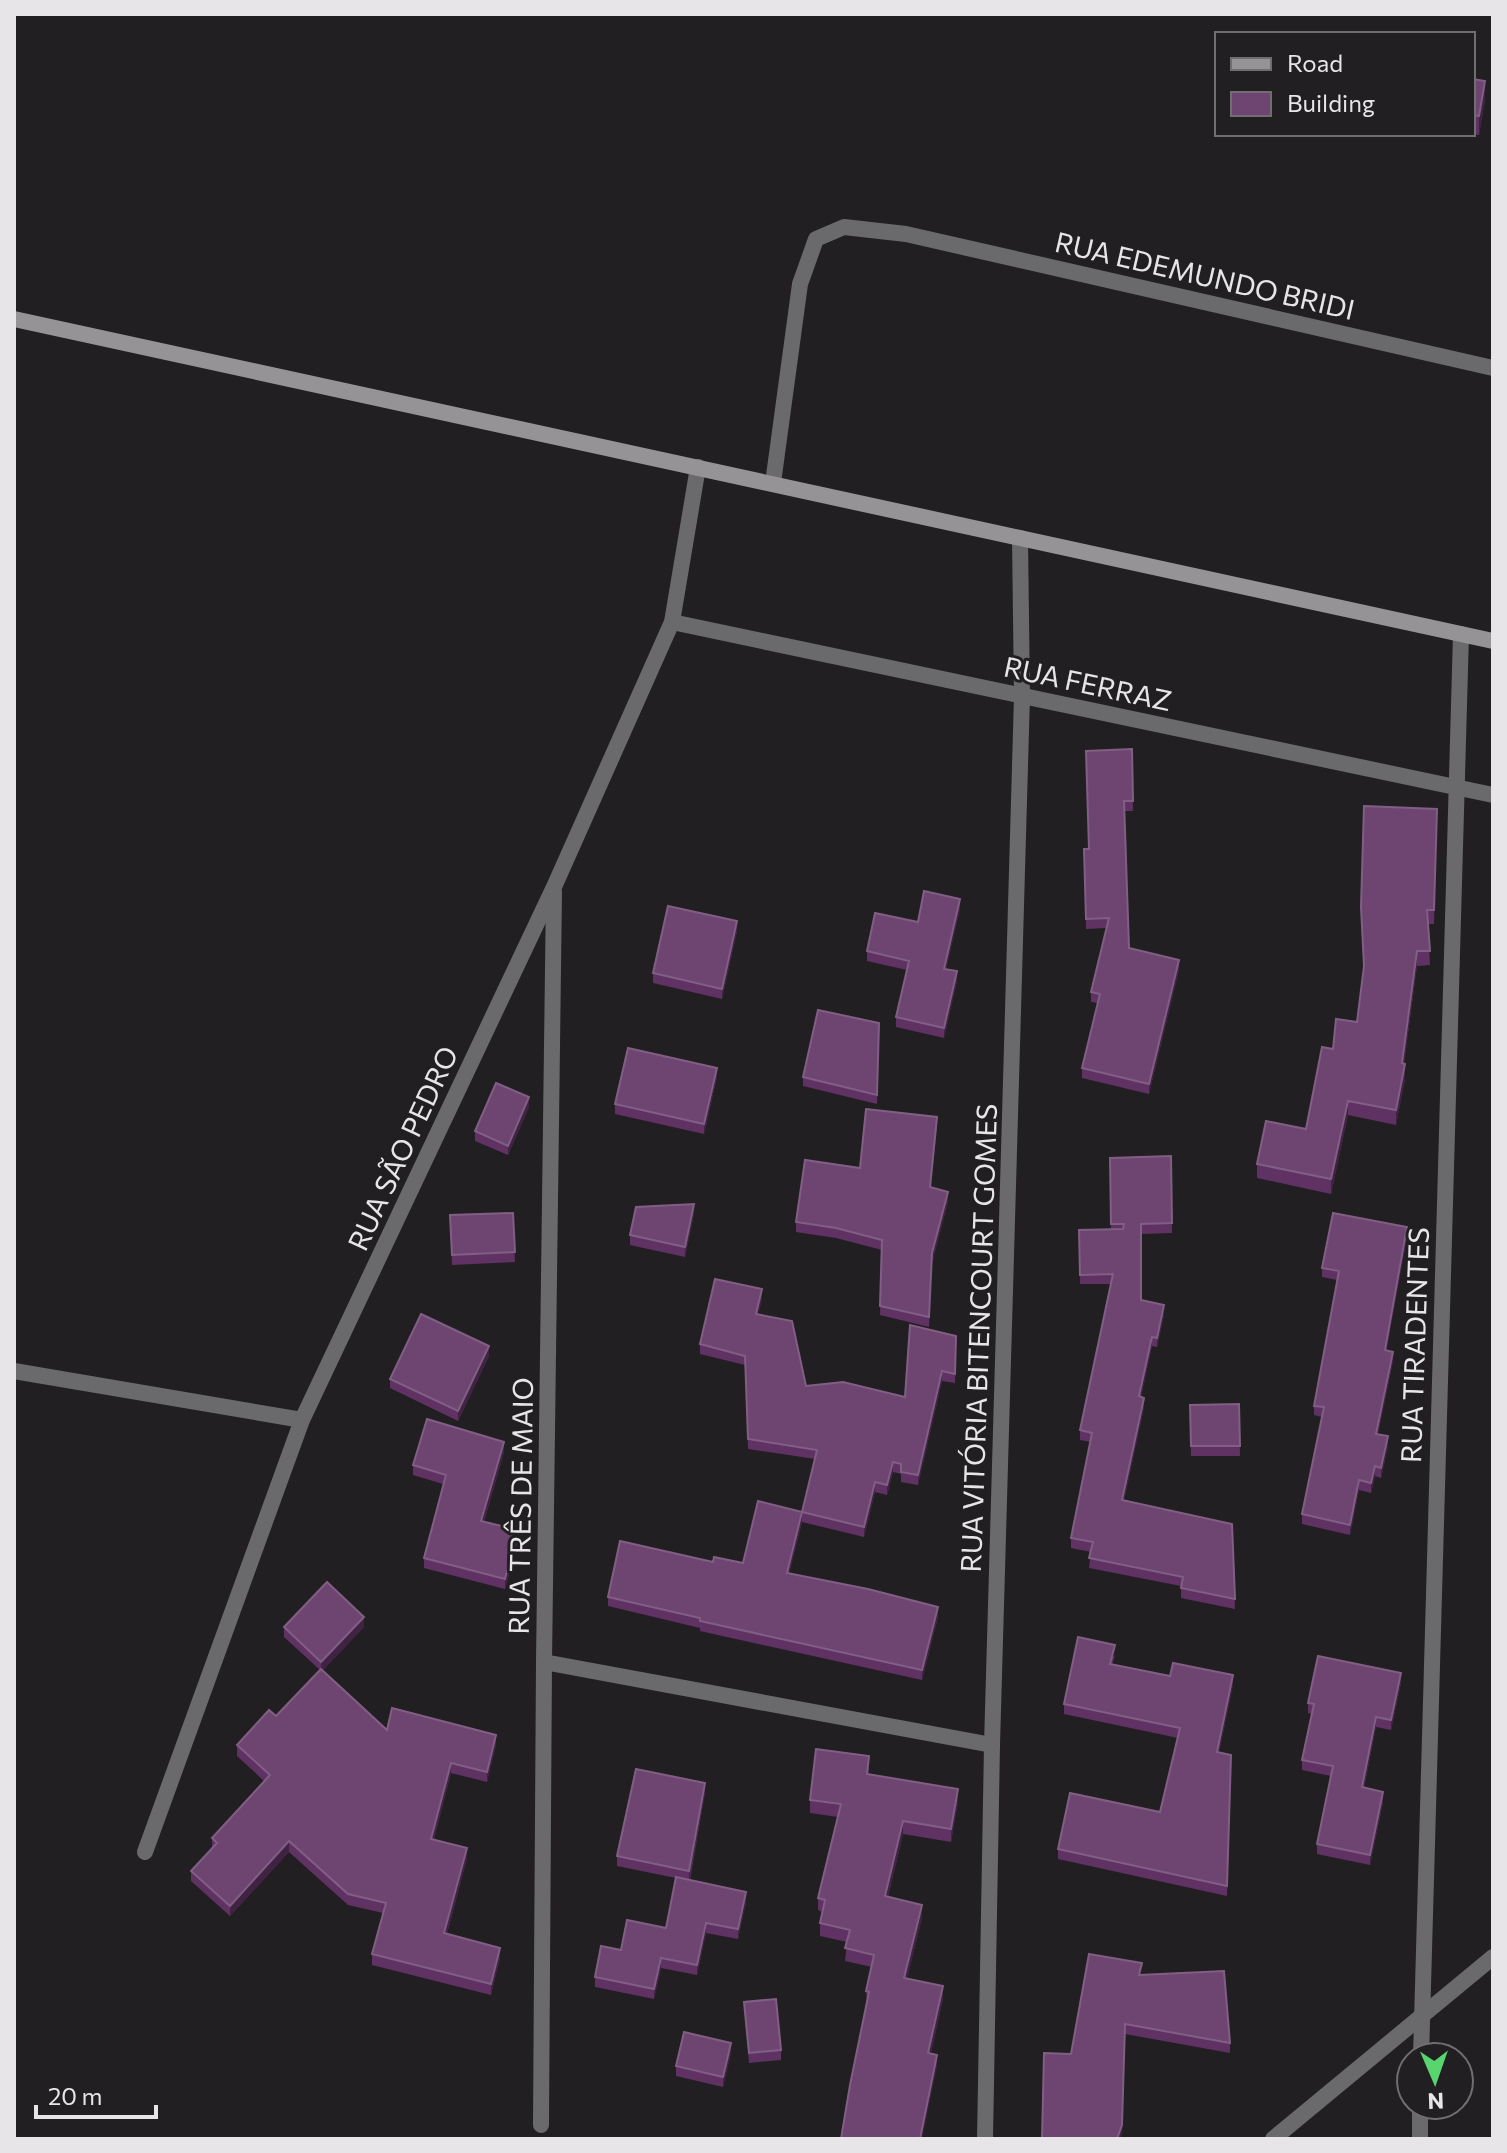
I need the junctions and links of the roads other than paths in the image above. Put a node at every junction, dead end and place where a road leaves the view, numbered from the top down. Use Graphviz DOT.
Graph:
graph roads {
  1 [pos="14,319"];
  2 [pos="1493,368"];
  3 [pos="698,467"];
  4 [pos="773,483"];
  5 [pos="1020,538"];
  6 [pos="672,622"];
  7 [pos="1461,634"];
  8 [pos="1493,641"];
  9 [pos="1022,696"];
  10 [pos="1455,787"];
  11 [pos="1493,795"];
  12 [pos="554,887"];
  13 [pos="14,1371"];
  14 [pos="302,1420"];
  15 [pos="544,1662"];
  16 [pos="992,1745"];
  17 [pos="145,1852"];
  18 [pos="1493,1957"];
  19 [pos="1421,2015"];
  20 [pos="1421,2041"];
  21 [pos="541,2125"];
  22 [pos="985,2139"];
  23 [pos="1273,2139"];
  1 -- 3 [label="main road"];
  2 -- 4 [label="street, RUA EDEMUNDO BRIDI"];
  3 -- 4 [label="main road"];
  3 -- 6 [label="street, RUA SÃO PEDRO"];
  4 -- 5 [label="main road"];
  5 -- 7 [label="main road"];
  5 -- 9 [label="street, RUA VITÓRIA BITENCOURT GOMES"];
  6 -- 9 [label="street, RUA FERRAZ"];
  6 -- 12 [label="street, RUA SÃO PEDRO"];
  7 -- 8 [label="main road"];
  7 -- 10 [label="street, RUA TIRADENTES"];
  9 -- 10 [label="street, RUA FERRAZ"];
  9 -- 16 [label="street, RUA VITÓRIA BITENCOURT GOMES"];
  10 -- 11 [label="street, RUA FERRAZ"];
  10 -- 19 [label="street, RUA TIRADENTES"];
  12 -- 14 [label="street, RUA SÃO PEDRO"];
  12 -- 15 [label="street, RUA TRÊS DE MAIO"];
  13 -- 14 [label="street"];
  14 -- 17 [label="street, RUA SÃO PEDRO"];
  15 -- 16 [label="street"];
  15 -- 21 [label="street, RUA TRÊS DE MAIO"];
  16 -- 22 [label="street, RUA VITÓRIA BITENCOURT GOMES"];
  18 -- 19 [label="street"];
  19 -- 20 [label="street, RUA TIRADENTES"];
  19 -- 23 [label="street"];
}
